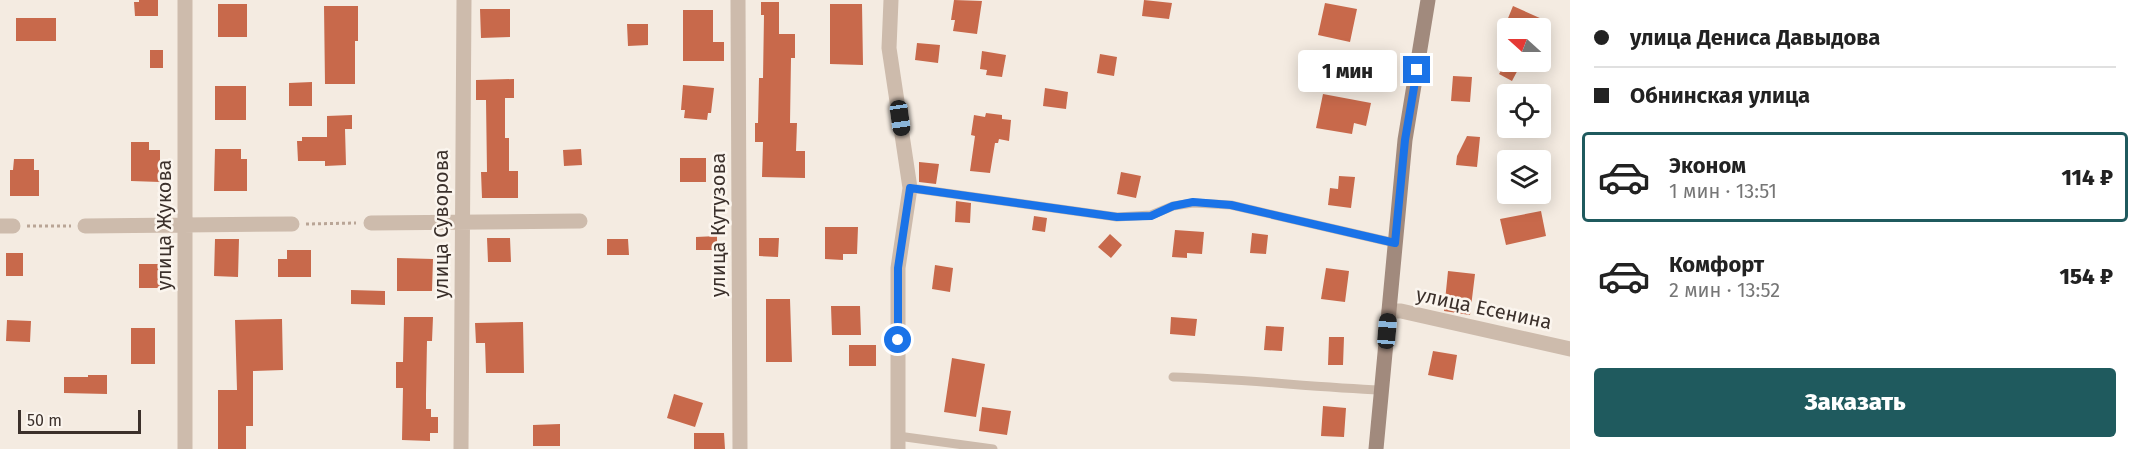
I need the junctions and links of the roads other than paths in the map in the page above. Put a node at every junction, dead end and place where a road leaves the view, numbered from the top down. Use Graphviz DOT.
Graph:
graph roads {
  1 [pos="185,0"];
  2 [pos="464,0"];
  3 [pos="738,0"];
  4 [pos="891,0"];
  5 [pos="1428,0"];
  6 [pos="910,188"];
  7 [pos="580,220"];
  8 [pos="462,222"];
  9 [pos="371,223"];
  10 [pos="292,224"];
  11 [pos="184,225"];
  12 [pos="85,226"];
  13 [pos="1395,243"];
  14 [pos="1389,311"];
  15 [pos="1570,348"];
  16 [pos="1173,377"];
  17 [pos="1382,390"];
  18 [pos="898,442"];
  19 [pos="186,449"];
  20 [pos="461,449"];
  21 [pos="740,449"];
  22 [pos="993,449"];
  23 [pos="1376,449"];
  1 -- 11 [label="street, улица Жукова"];
  2 -- 8 [label="street, улица Суворова"];
  3 -- 21 [label="street, улица Кутузова"];
  4 -- 6 [label="street"];
  5 -- 13 [label="street"];
  6 -- 13 [label="lane"];
  6 -- 18 [label="street"];
  7 -- 8 [label="street"];
  8 -- 9 [label="street"];
  8 -- 20 [label="street, улица Суворова"];
  10 -- 11 [label="street"];
  11 -- 12 [label="street"];
  11 -- 19 [label="street, улица Жукова"];
  13 -- 14 [label="street"];
  14 -- 15 [label="street, улица Есенина"];
  14 -- 17 [label="street"];
  16 -- 17 [label="lane"];
  17 -- 23 [label="street"];
  18 -- 22 [label="lane"];
}
